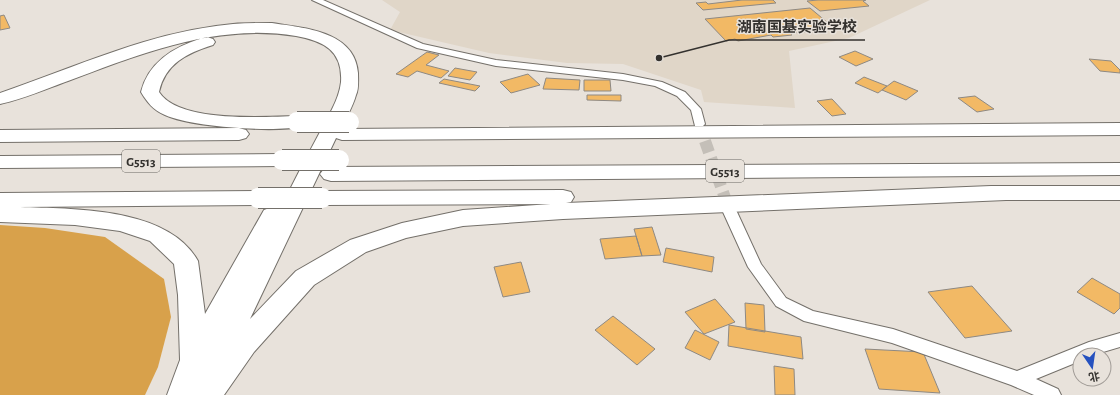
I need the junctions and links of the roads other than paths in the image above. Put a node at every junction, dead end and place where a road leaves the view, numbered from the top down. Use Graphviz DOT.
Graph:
graph roads {
  1 [pos="316,0"];
  2 [pos="0,99"];
  3 [pos="699,124"];
  4 [pos="294,128"];
  5 [pos="1120,129"];
  6 [pos="0,136"];
  7 [pos="1120,156"];
  8 [pos="0,162"];
  9 [pos="279,167"];
  10 [pos="335,167"];
  11 [pos="1120,169"];
  12 [pos="0,176"];
  13 [pos="1006,193"];
  14 [pos="1120,193"];
  15 [pos="0,200"];
  16 [pos="730,212"];
  17 [pos="0,214"];
  18 [pos="1120,340"];
  19 [pos="194,360"];
  20 [pos="1017,379"];
  21 [pos="182,395"];
  22 [pos="199,395"];
  23 [pos="207,395"];
  24 [pos="1052,395"];
  1 -- 3 [label="street"];
  2 -- 22 [label="highway"];
  4 -- 5 [label="highway"];
  4 -- 6 [label="highway"];
  4 -- 19 [label="highway"];
  7 -- 10 [label="highway, G5513"];
  8 -- 9 [label="highway, G5513"];
  9 -- 10 [label="highway, G5513"];
  9 -- 12 [label="highway, G5513"];
  10 -- 11 [label="highway, G5513"];
  13 -- 14 [label="highway"];
  13 -- 15 [label="highway, bridge"];
  13 -- 23 [label="highway"];
  16 -- 20 [label="street"];
  17 -- 19 [label="highway"];
  18 -- 20 [label="street"];
  19 -- 21 [label="highway"];
  20 -- 24 [label="street"];
}
